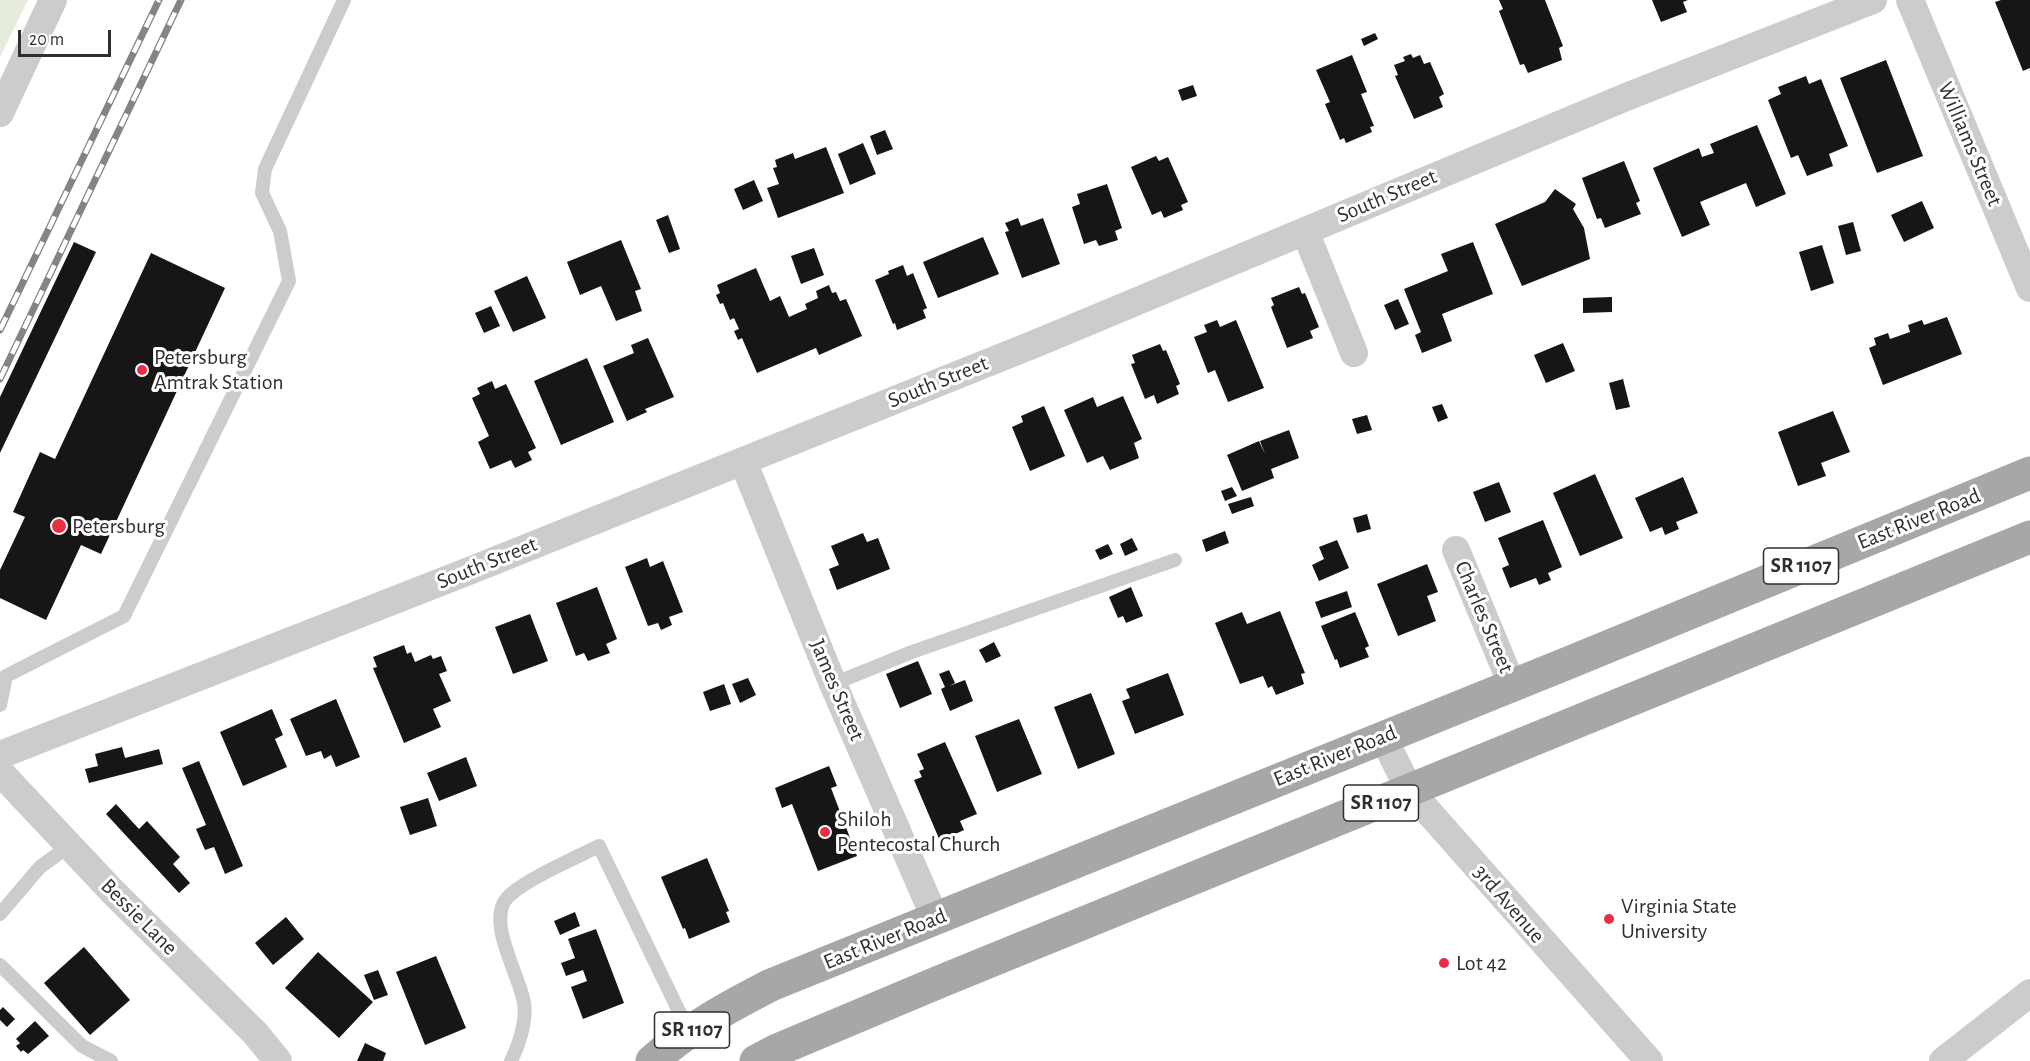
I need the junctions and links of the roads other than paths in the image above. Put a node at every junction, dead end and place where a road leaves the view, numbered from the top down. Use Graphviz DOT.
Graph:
graph roads {
  1 [pos="53,0"];
  2 [pos="344,0"];
  3 [pos="1873,0"];
  4 [pos="1910,0"];
  5 [pos="0,113"];
  6 [pos="1305,231"];
  7 [pos="2030,288"];
  8 [pos="1354,353"];
  9 [pos="743,461"];
  10 [pos="2030,473"];
  11 [pos="2030,537"];
  12 [pos="1456,550"];
  13 [pos="1175,560"];
  14 [pos="833,684"];
  15 [pos="1512,685"];
  16 [pos="0,705"];
  17 [pos="1383,737"];
  18 [pos="0,755"];
  19 [pos="0,772"];
  20 [pos="1410,791"];
  21 [pos="69,846"];
  22 [pos="0,914"];
  23 [pos="935,918"];
  24 [pos="0,965"];
  25 [pos="2030,993"];
  26 [pos="689,1032"];
  27 [pos="111,1061"];
  28 [pos="278,1061"];
  29 [pos="511,1061"];
  30 [pos="652,1061"];
  31 [pos="756,1061"];
  32 [pos="1649,1061"];
  33 [pos="1943,1061"];
  1 -- 5 [label="street"];
  2 -- 16 [label="lane"];
  3 -- 6 [label="street, South Street"];
  4 -- 7 [label="street, Williams Street"];
  6 -- 8 [label="street"];
  6 -- 9 [label="street, South Street"];
  9 -- 14 [label="street, James Street"];
  9 -- 18 [label="street, South Street"];
  10 -- 15 [label="main road, East River Road / SR 1107"];
  11 -- 20 [label="main road, SR 1107"];
  12 -- 15 [label="street, Charles Street"];
  13 -- 14 [label="lane"];
  14 -- 23 [label="street, James Street"];
  15 -- 17 [label="main road, East River Road / SR 1107"];
  17 -- 20 [label="street, 3rd Avenue"];
  17 -- 23 [label="main road, East River Road / SR 1107"];
  19 -- 21 [label="street, Bessie Lane"];
  20 -- 31 [label="main road, SR 1107"];
  20 -- 32 [label="street, 3rd Avenue"];
  21 -- 22 [label="lane"];
  21 -- 28 [label="street, Bessie Lane"];
  23 -- 26 [label="main road, East River Road / SR 1107"];
  24 -- 27 [label="lane"];
  25 -- 33 [label="street"];
  26 -- 29 [label="lane"];
  26 -- 30 [label="main road, East River Road / SR 1107"];
}
